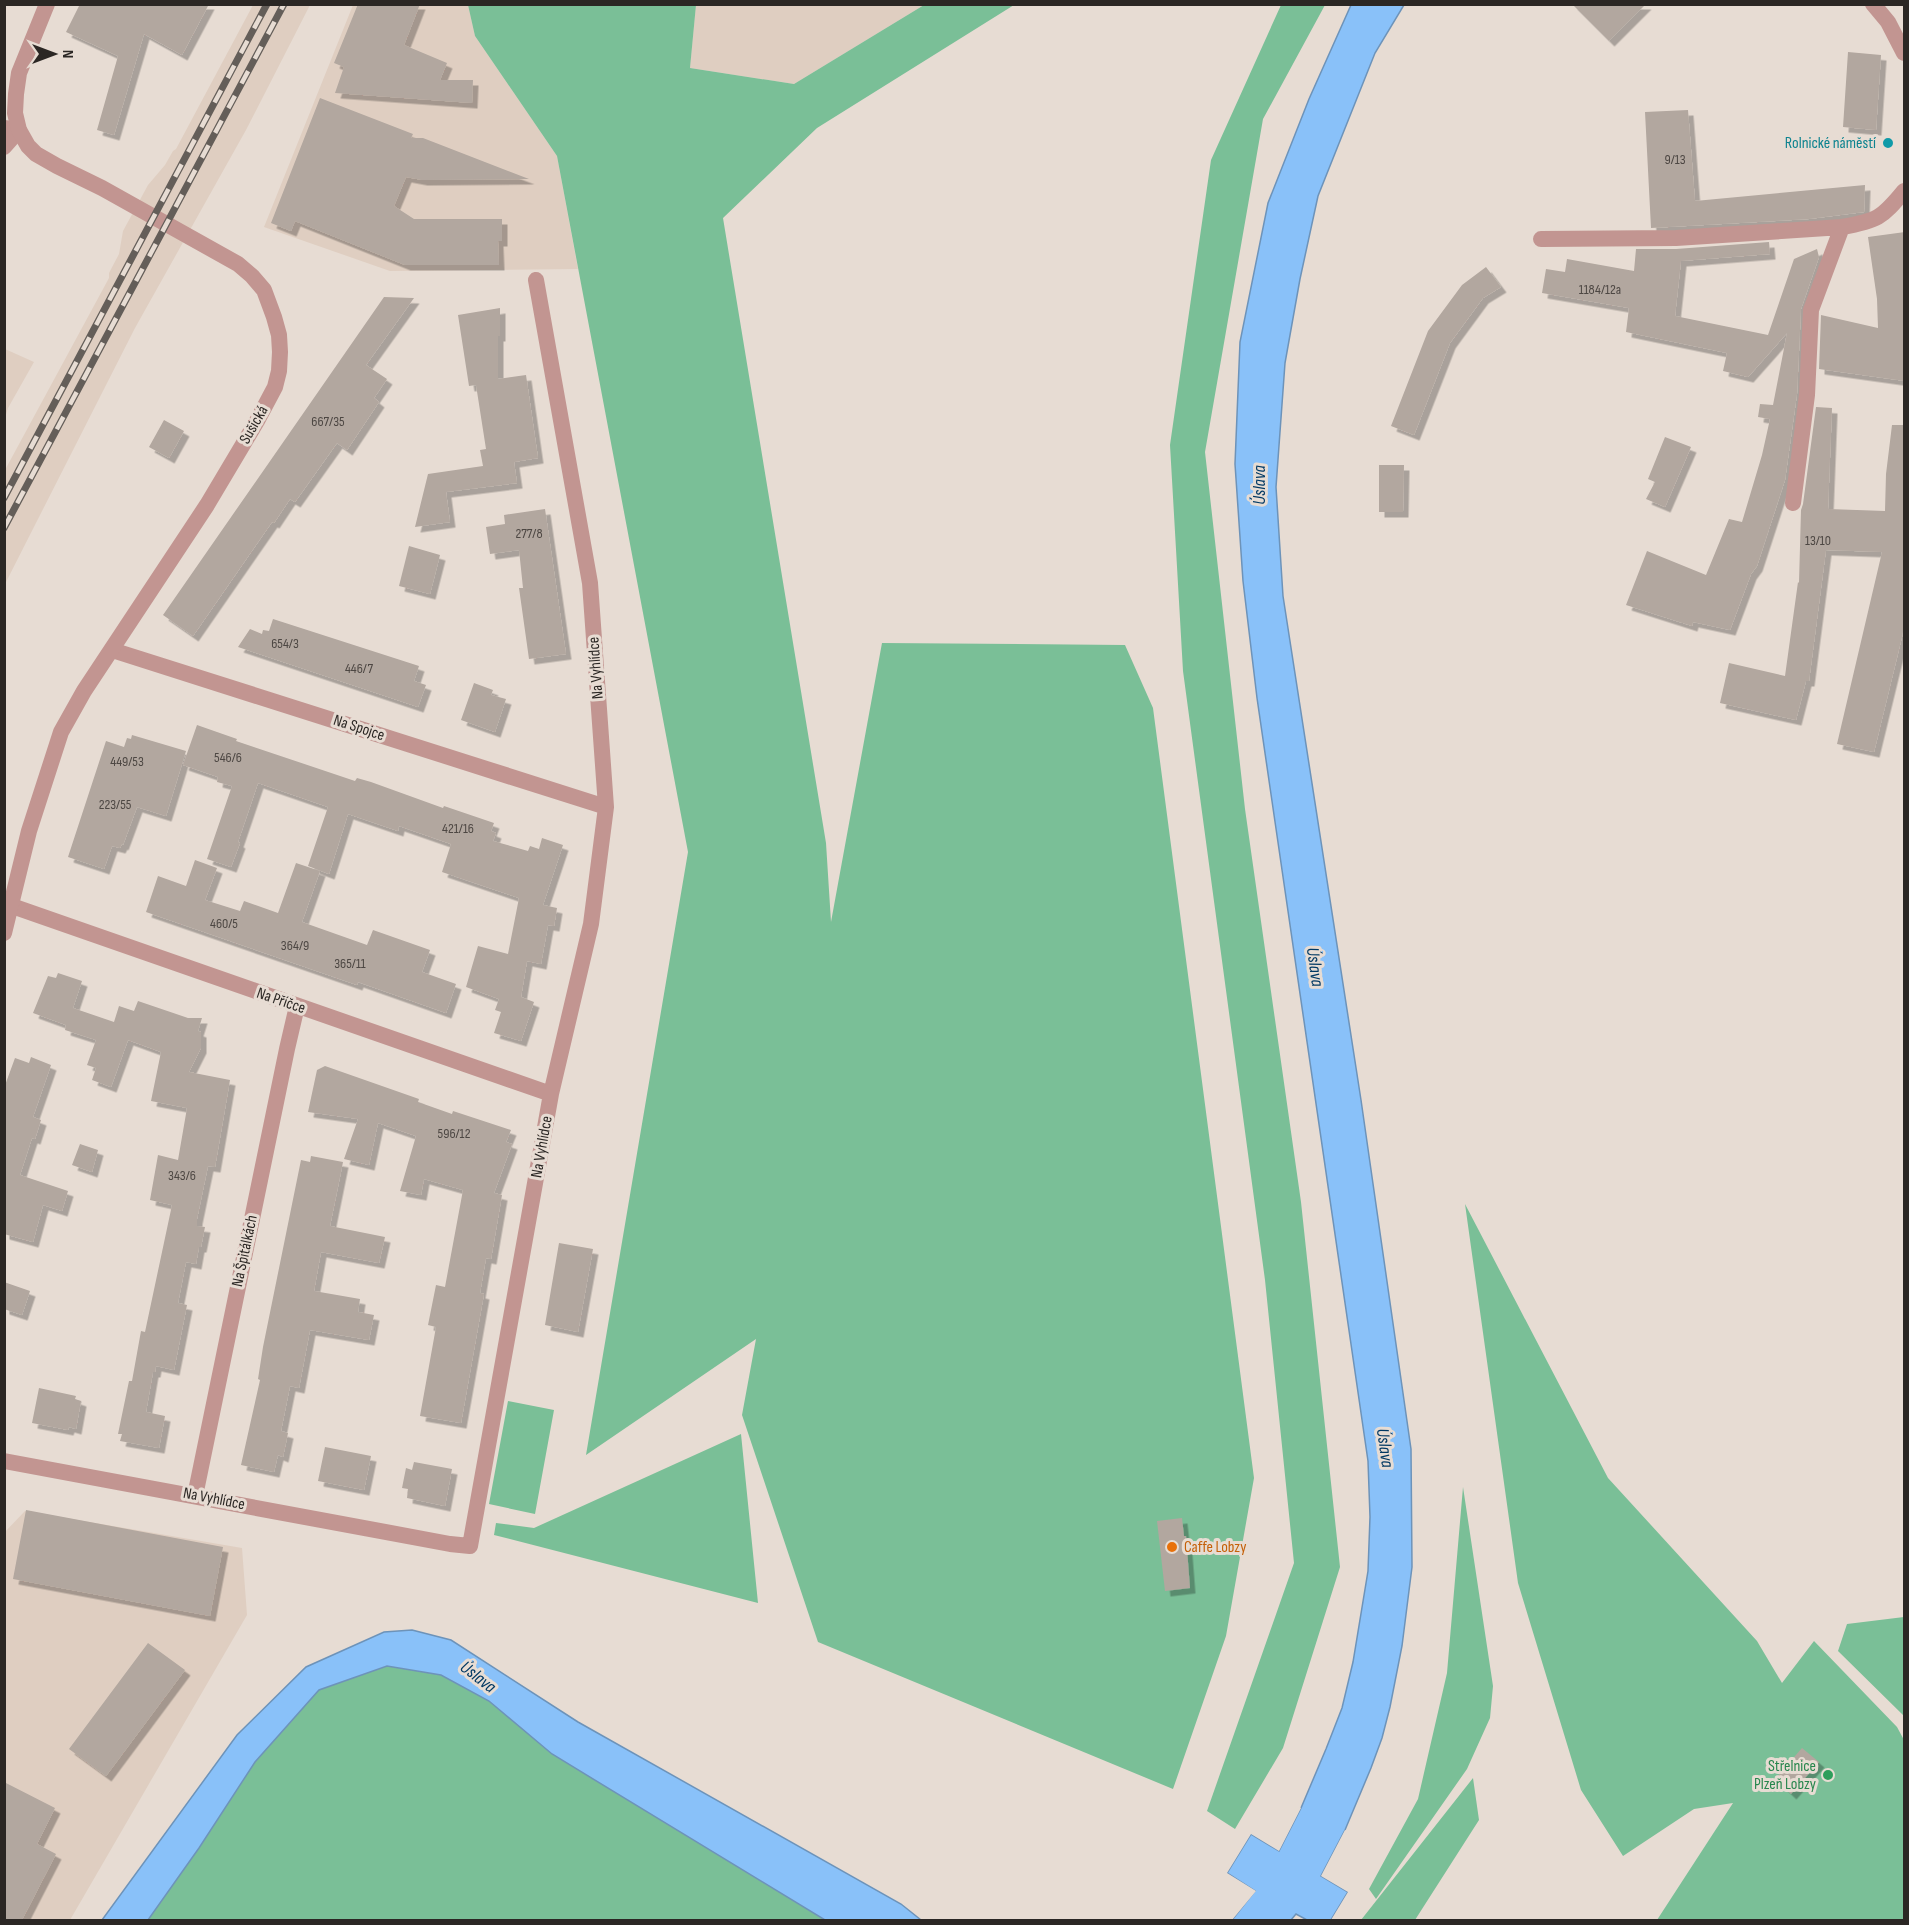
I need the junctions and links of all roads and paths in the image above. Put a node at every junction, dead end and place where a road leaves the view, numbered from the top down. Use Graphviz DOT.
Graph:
graph roads {
  1 [pos="47,4"];
  2 [pos="1873,4"];
  3 [pos="1905,53"];
  4 [pos="12,129"];
  5 [pos="4,147"];
  6 [pos="1905,191"];
  7 [pos="1842,227"];
  8 [pos="1541,239"];
  9 [pos="536,280"];
  10 [pos="1793,503"];
  11 [pos="112,650"];
  12 [pos="606,807"];
  13 [pos="12,906"];
  14 [pos="4,933"];
  15 [pos="297,1006"];
  16 [pos="551,1094"];
  17 [pos="4,1461"];
  18 [pos="195,1496"];
  1 -- 4 [label="street"];
  2 -- 3 [label="street"];
  4 -- 5 [label="street"];
  4 -- 11 [label="street, Sušická"];
  6 -- 7 [label="street"];
  7 -- 8 [label="street"];
  7 -- 10 [label="street"];
  9 -- 12 [label="street, Na Vyhlídce"];
  11 -- 12 [label="street, Na Spojce"];
  11 -- 13 [label="street, Sušická"];
  12 -- 16 [label="street, Na Vyhlídce"];
  13 -- 14 [label="street, Sušická"];
  13 -- 15 [label="street, Na Příčce"];
  15 -- 16 [label="street, Na Příčce"];
  15 -- 18 [label="street, Na Špitálkách"];
  16 -- 18 [label="street, Na Vyhlídce"];
  17 -- 18 [label="street, Na Vyhlídce"];
}
